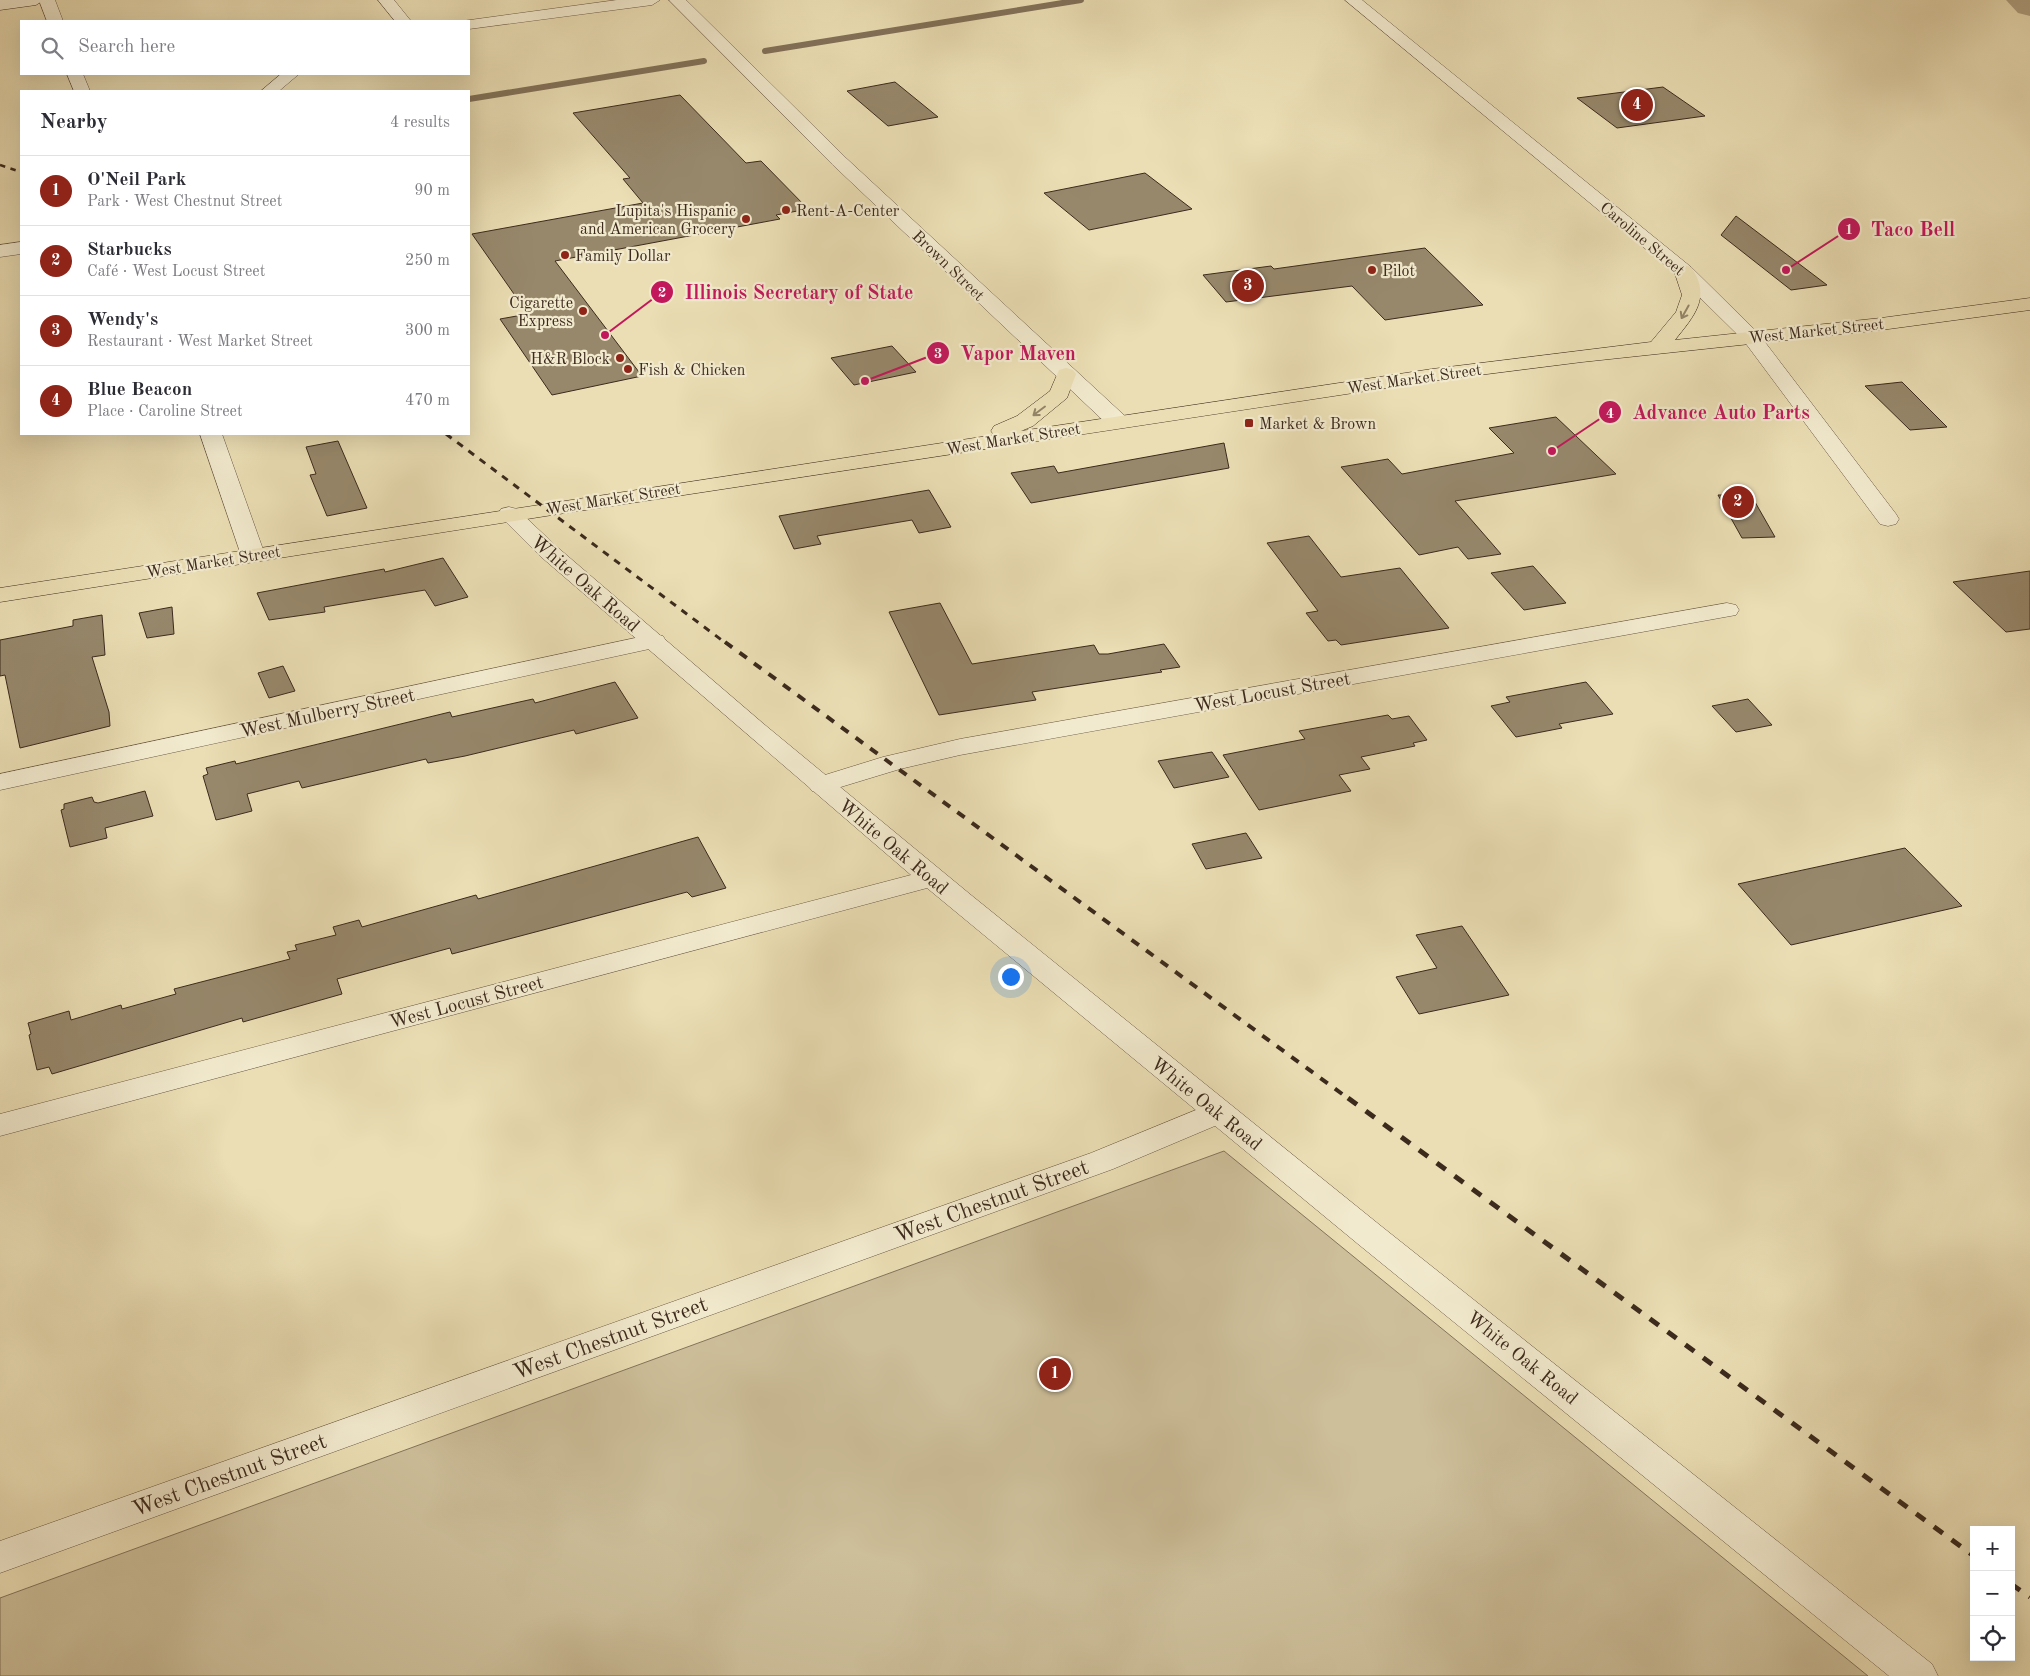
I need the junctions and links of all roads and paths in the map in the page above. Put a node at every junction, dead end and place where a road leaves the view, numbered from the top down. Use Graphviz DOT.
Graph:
graph roads {
  1 [pos="36,0"];
  2 [pos="47,0"];
  3 [pos="386,0"];
  4 [pos="652,0"];
  5 [pos="677,0"];
  6 [pos="1353,0"];
  7 [pos="0,5"];
  8 [pos="55,20"];
  9 [pos="402,20"];
  10 [pos="470,24"];
  11 [pos="75,75"];
  12 [pos="290,75"];
  13 [pos="82,90"];
  14 [pos="269,90"];
  15 [pos="20,248"];
  16 [pos="0,251"];
  17 [pos="1684,272"];
  18 [pos="2030,304"];
  19 [pos="1751,337"];
  20 [pos="1659,346"];
  21 [pos="1066,374"];
  22 [pos="1118,422"];
  23 [pos="211,435"];
  24 [pos="971,444"];
  25 [pos="509,514"];
  26 [pos="1888,519"];
  27 [pos="252,555"];
  28 [pos="0,595"];
  29 [pos="1727,610"];
  30 [pos="654,641"];
  31 [pos="0,782"];
  32 [pos="821,785"];
  33 [pos="932,878"];
  34 [pos="1218,1112"];
  35 [pos="0,1125"];
  36 [pos="0,1557"];
  37 [pos="1918,1676"];
  1 -- 7 [label="street"];
  2 -- 8 [label="street"];
  3 -- 9 [label="street"];
  4 -- 10 [label="street"];
  5 -- 21 [label="street, Brown Street"];
  6 -- 17 [label="street, Caroline Street"];
  11 -- 13 [label="street"];
  12 -- 14 [label="street"];
  15 -- 16 [label="street"];
  17 -- 19 [label="street, Caroline Street"];
  17 -- 20 [label="main road, one-way"];
  18 -- 19 [label="main road, West Market Street"];
  19 -- 20 [label="main road, West Market Street"];
  19 -- 26 [label="street, Caroline Street"];
  20 -- 22 [label="main road, West Market Street"];
  21 -- 22 [label="street, Brown Street"];
  21 -- 24 [label="main road, one-way"];
  22 -- 24 [label="main road, West Market Street"];
  23 -- 27 [label="street"];
  24 -- 25 [label="main road, West Market Street"];
  25 -- 27 [label="main road, West Market Street"];
  25 -- 30 [label="street, White Oak Road"];
  27 -- 28 [label="main road, West Market Street"];
  29 -- 32 [label="street, West Locust Street"];
  30 -- 31 [label="street, West Mulberry Street"];
  30 -- 32 [label="street, White Oak Road"];
  32 -- 33 [label="street, White Oak Road"];
  33 -- 34 [label="street, White Oak Road"];
  33 -- 35 [label="street, West Locust Street"];
  34 -- 36 [label="street, West Chestnut Street"];
  34 -- 37 [label="street, White Oak Road"];
}
